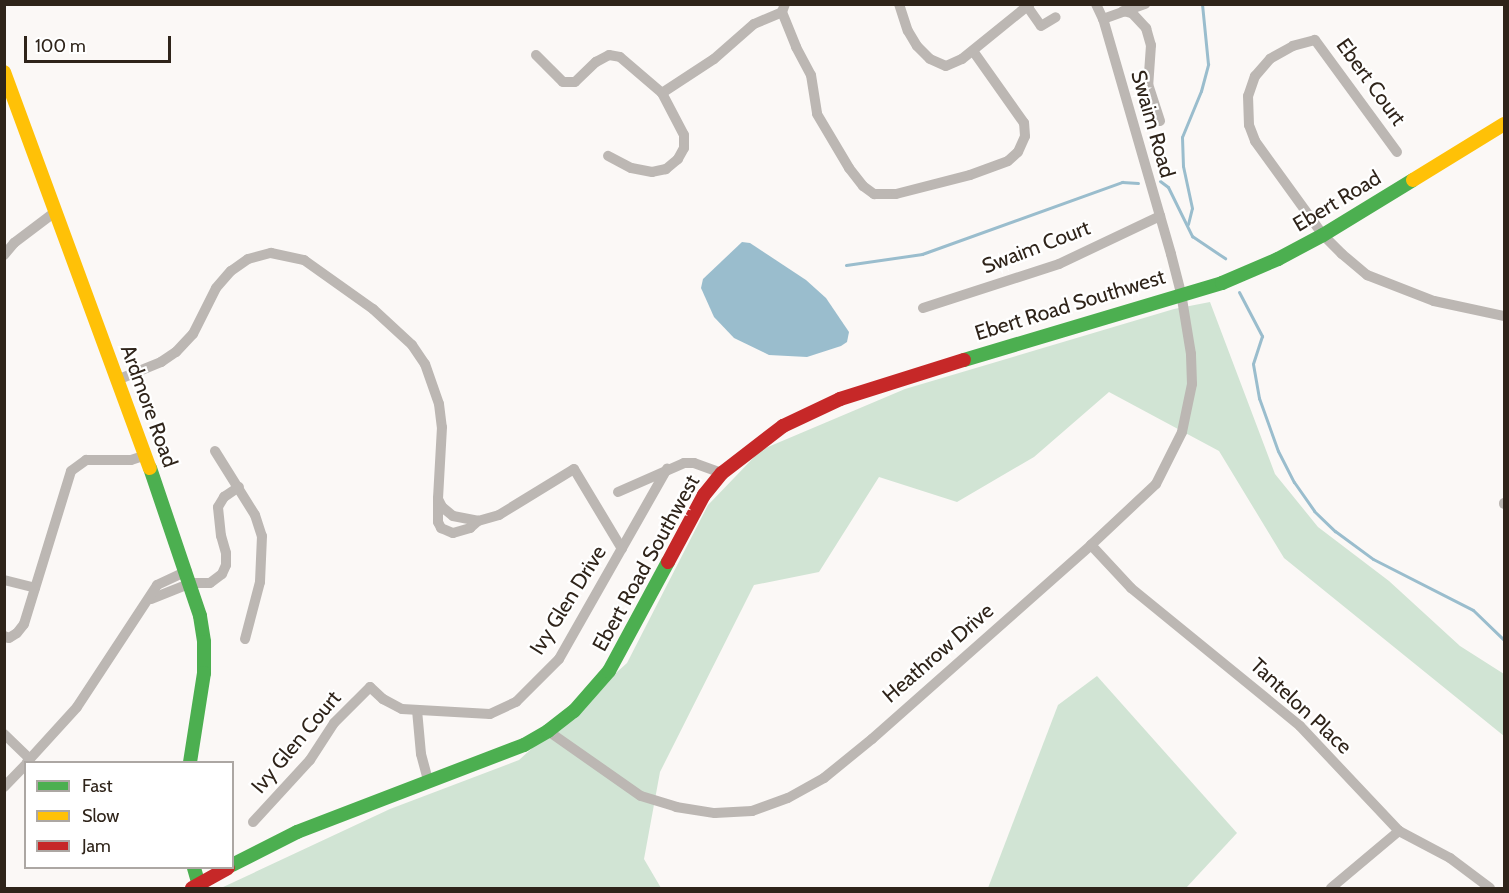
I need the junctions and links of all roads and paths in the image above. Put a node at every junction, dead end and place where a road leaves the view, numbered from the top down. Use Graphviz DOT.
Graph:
graph roads {
  1 [pos="899,4"];
  2 [pos="1096,4"];
  3 [pos="1145,4"];
  4 [pos="1028,5"];
  5 [pos="783,8"];
  6 [pos="1123,11"];
  7 [pos="1056,16"];
  8 [pos="1103,19"];
  9 [pos="973,51"];
  10 [pos="536,55"];
  11 [pos="4,72"];
  12 [pos="662,93"];
  13 [pos="1160,121"];
  14 [pos="1504,124"];
  15 [pos="1398,152"];
  16 [pos="608,156"];
  17 [pos="55,212"];
  18 [pos="1160,216"];
  19 [pos="1323,235"];
  20 [pos="4,255"];
  21 [pos="1181,294"];
  22 [pos="923,308"];
  23 [pos="1504,316"];
  24 [pos="117,380"];
  25 [pos="215,451"];
  26 [pos="146,455"];
  27 [pos="666,469"];
  28 [pos="722,473"];
  29 [pos="239,487"];
  30 [pos="618,492"];
  31 [pos="438,498"];
  32 [pos="478,521"];
  33 [pos="1091,545"];
  34 [pos="622,549"];
  35 [pos="189,577"];
  36 [pos="4,580"];
  37 [pos="35,588"];
  38 [pos="4,636"];
  39 [pos="245,639"];
  40 [pos="370,687"];
  41 [pos="417,710"];
  42 [pos="548,731"];
  43 [pos="4,734"];
  44 [pos="26,761"];
  45 [pos="28,761"];
  46 [pos="190,761"];
  47 [pos="24,765"];
  48 [pos="428,780"];
  49 [pos="4,787"];
  50 [pos="253,822"];
  51 [pos="1399,831"];
  52 [pos="234,864"];
  53 [pos="194,869"];
  54 [pos="225,869"];
  55 [pos="196,887"];
  56 [pos="1331,888"];
  57 [pos="1490,888"];
  1 -- 9 [label="street"];
  2 -- 8 [label="street, Swaim Road"];
  3 -- 6 [label="street"];
  4 -- 7 [label="street"];
  4 -- 9 [label="street"];
  5 -- 9 [label="street"];
  5 -- 12 [label="street"];
  6 -- 8 [label="street"];
  6 -- 13 [label="street"];
  8 -- 18 [label="street, Swaim Road"];
  10 -- 12 [label="street"];
  11 -- 17 [label="main road, Ardmore Road"];
  12 -- 16 [label="street"];
  14 -- 19 [label="main road, Ebert Road"];
  15 -- 19 [label="street, Ebert Court"];
  17 -- 20 [label="street"];
  17 -- 24 [label="main road, Ardmore Road"];
  18 -- 21 [label="street, Swaim Road"];
  18 -- 22 [label="street, Swaim Court"];
  19 -- 21 [label="main road, Ebert Road"];
  19 -- 23 [label="street"];
  21 -- 28 [label="main road, Ebert Road Southwest"];
  21 -- 33 [label="street, Heathrow Drive"];
  24 -- 26 [label="main road, Ardmore Road"];
  24 -- 31 [label="street"];
  25 -- 29 [label="street"];
  26 -- 35 [label="main road, Ardmore Road"];
  26 -- 37 [label="street"];
  27 -- 28 [label="street"];
  27 -- 30 [label="street"];
  27 -- 34 [label="street, Ivy Glen Drive"];
  28 -- 42 [label="main road, Ebert Road Southwest"];
  29 -- 35 [label="street"];
  29 -- 39 [label="street"];
  31 -- 32 [label="street"];
  31 -- 32 [label="street"];
  32 -- 34 [label="street"];
  33 -- 42 [label="street, Heathrow Drive"];
  33 -- 51 [label="street, Tantelon Place"];
  34 -- 41 [label="street, Ivy Glen Drive"];
  35 -- 45 [label="street"];
  35 -- 46 [label="main road, Ardmore Road"];
  36 -- 37 [label="street"];
  37 -- 38 [label="street"];
  40 -- 41 [label="street, Ivy Glen Drive"];
  40 -- 50 [label="street, Ivy Glen Court"];
  41 -- 48 [label="street"];
  42 -- 48 [label="main road, Ebert Road Southwest"];
  43 -- 44 [label="street"];
  47 -- 49 [label="street"];
  48 -- 52 [label="main road, Ebert Road Southwest"];
  51 -- 56 [label="street"];
  51 -- 57 [label="street, Tantelon Place"];
  53 -- 55 [label="main road"];
  54 -- 55 [label="main road"];
}
